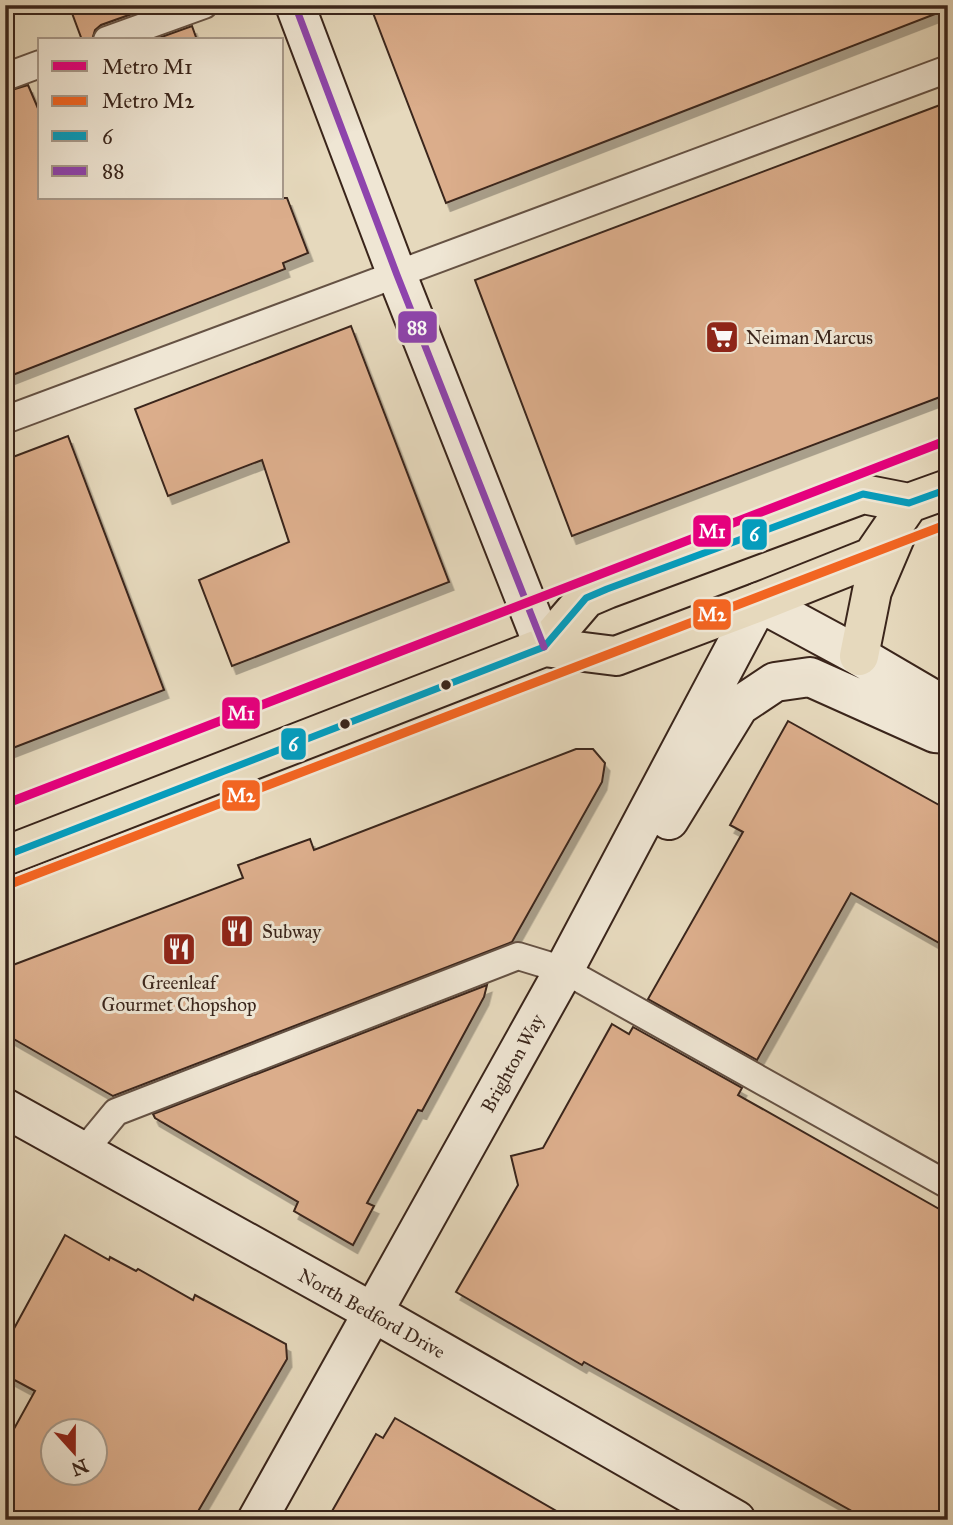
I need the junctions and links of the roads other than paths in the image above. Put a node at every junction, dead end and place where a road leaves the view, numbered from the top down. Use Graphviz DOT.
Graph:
graph roads {
  1 [pos="204,5"];
  2 [pos="295,5"];
  3 [pos="113,38"];
  4 [pos="38,65"];
  5 [pos="948,69"];
  6 [pos="5,77"];
  7 [pos="397,275"];
  8 [pos="5,420"];
  9 [pos="948,489"];
  10 [pos="909,503"];
  11 [pos="759,602"];
  12 [pos="544,648"];
  13 [pos="859,656"];
  14 [pos="948,708"];
  15 [pos="948,734"];
  16 [pos="5,856"];
  17 [pos="566,965"];
  18 [pos="5,1108"];
  19 [pos="83,1152"];
  20 [pos="948,1185"];
  21 [pos="374,1313"];
  22 [pos="257,1520"];
  23 [pos="736,1520"];
  1 -- 3 [label="lane"];
  2 -- 7 [label="street"];
  4 -- 6 [label="lane"];
  5 -- 7 [label="lane"];
  7 -- 8 [label="lane"];
  7 -- 12 [label="street"];
  9 -- 10 [label="main road"];
  10 -- 11 [label="main road"];
  10 -- 12 [label="main road"];
  10 -- 13 [label="main road"];
  11 -- 12 [label="main road"];
  11 -- 13 [label="street"];
  11 -- 17 [label="street, Brighton Way"];
  12 -- 16 [label="main road"];
  13 -- 14 [label="street"];
  15 -- 17 [label="street"];
  17 -- 19 [label="lane"];
  17 -- 20 [label="lane"];
  17 -- 21 [label="street, Brighton Way"];
  18 -- 19 [label="street, North Bedford Drive"];
  19 -- 21 [label="street, North Bedford Drive"];
  21 -- 22 [label="street, Brighton Way"];
  21 -- 23 [label="street, North Bedford Drive"];
}
